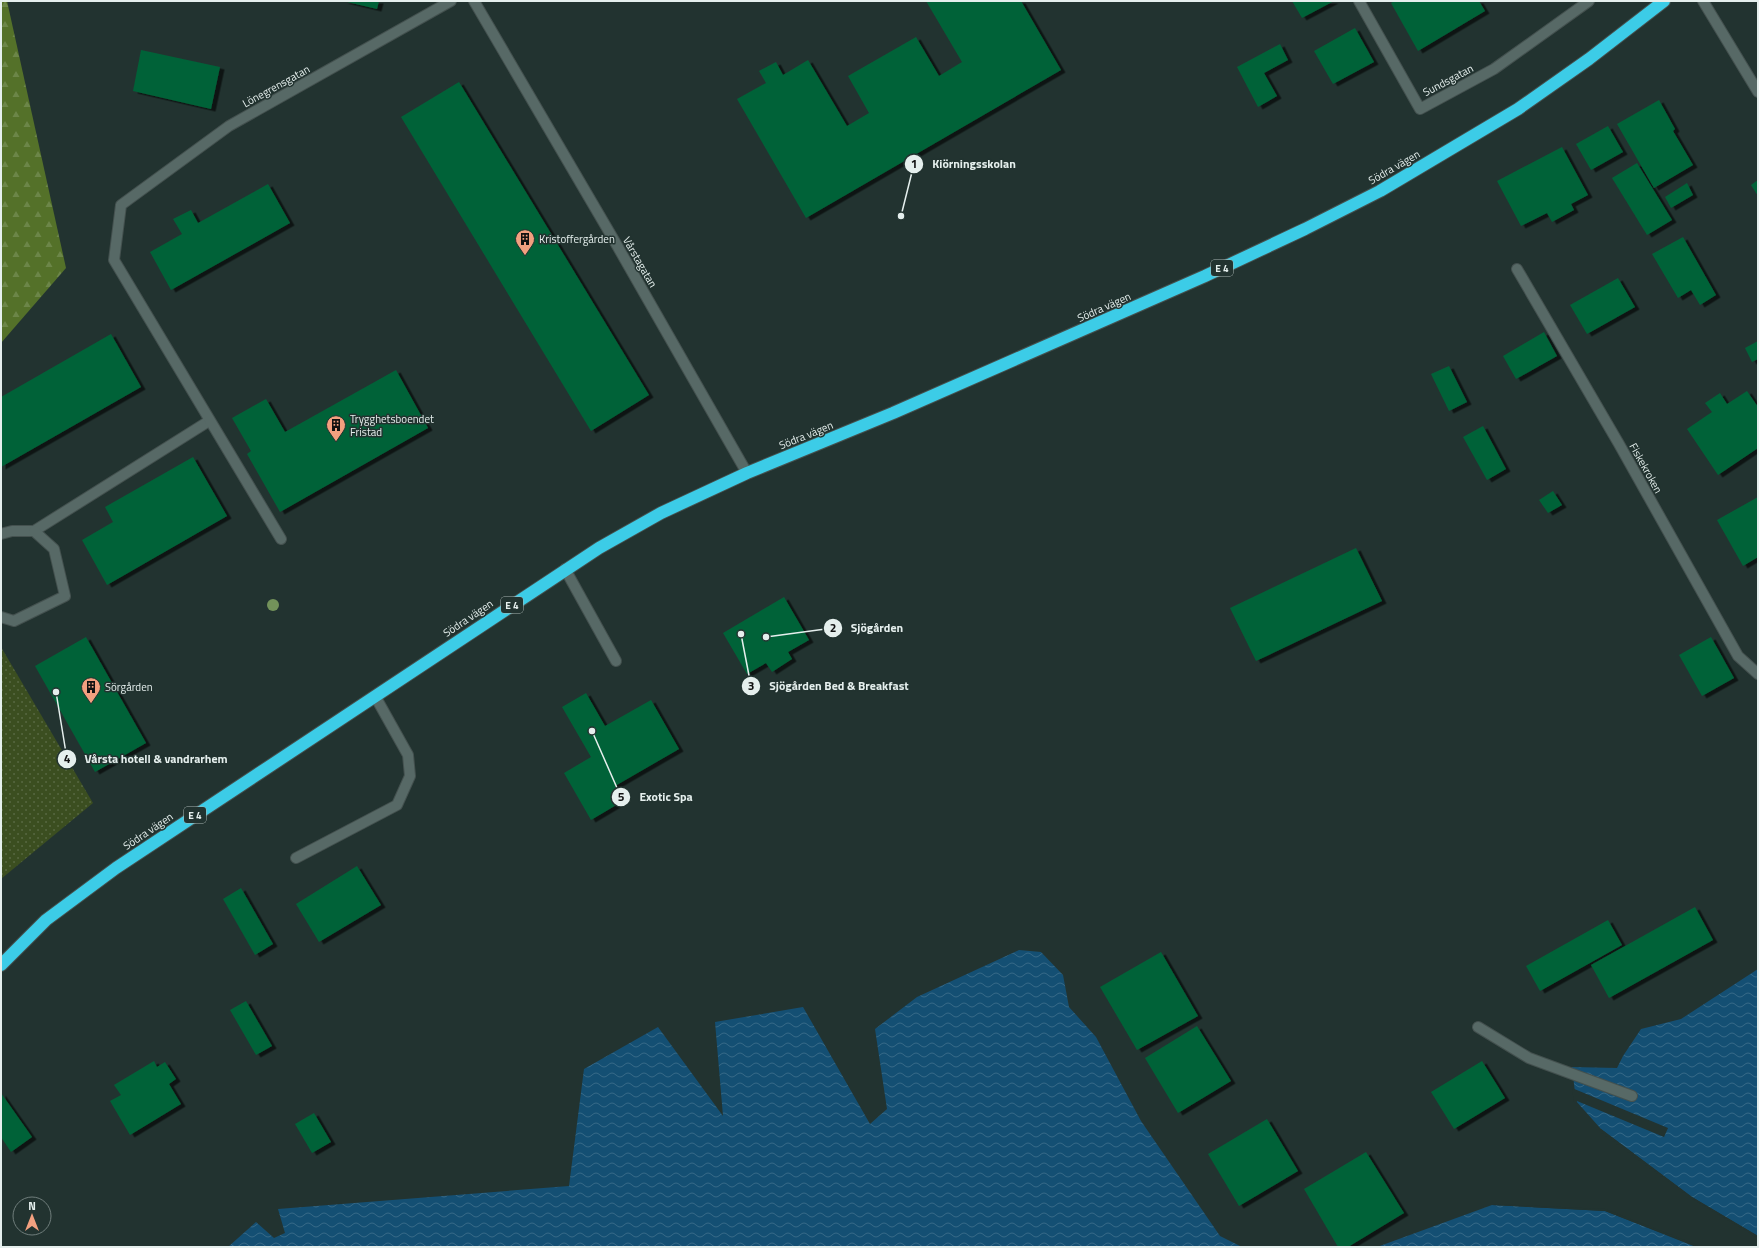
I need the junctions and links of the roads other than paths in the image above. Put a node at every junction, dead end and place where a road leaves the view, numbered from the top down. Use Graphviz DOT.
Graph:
graph roads {
  1 [pos="451,1"];
  2 [pos="474,1"];
  3 [pos="1359,1"];
  4 [pos="1589,1"];
  5 [pos="1664,1"];
  6 [pos="1703,1"];
  7 [pos="1758,92"];
  8 [pos="1517,269"];
  9 [pos="209,421"];
  10 [pos="747,473"];
  11 [pos="34,531"];
  12 [pos="1,534"];
  13 [pos="281,539"];
  14 [pos="565,569"];
  15 [pos="1,618"];
  16 [pos="616,661"];
  17 [pos="1758,674"];
  18 [pos="375,696"];
  19 [pos="296,858"];
  20 [pos="1,965"];
  21 [pos="1478,1027"];
  22 [pos="1632,1096"];
  1 -- 9 [label="street, Lönegrensgatan"];
  2 -- 10 [label="street, Vårstagatan"];
  3 -- 4 [label="street, Sundsgatan"];
  5 -- 10 [label="highway, Södra vägen / E 4"];
  6 -- 7 [label="street"];
  8 -- 17 [label="street, Fiskekroken"];
  9 -- 11 [label="street"];
  9 -- 13 [label="street"];
  10 -- 14 [label="highway, Södra vägen / E 4"];
  11 -- 12 [label="street"];
  11 -- 15 [label="street"];
  14 -- 16 [label="street"];
  14 -- 18 [label="highway, Södra vägen / E 4"];
  18 -- 19 [label="street"];
  18 -- 20 [label="highway, Södra vägen / E 4"];
  21 -- 22 [label="street"];
}
